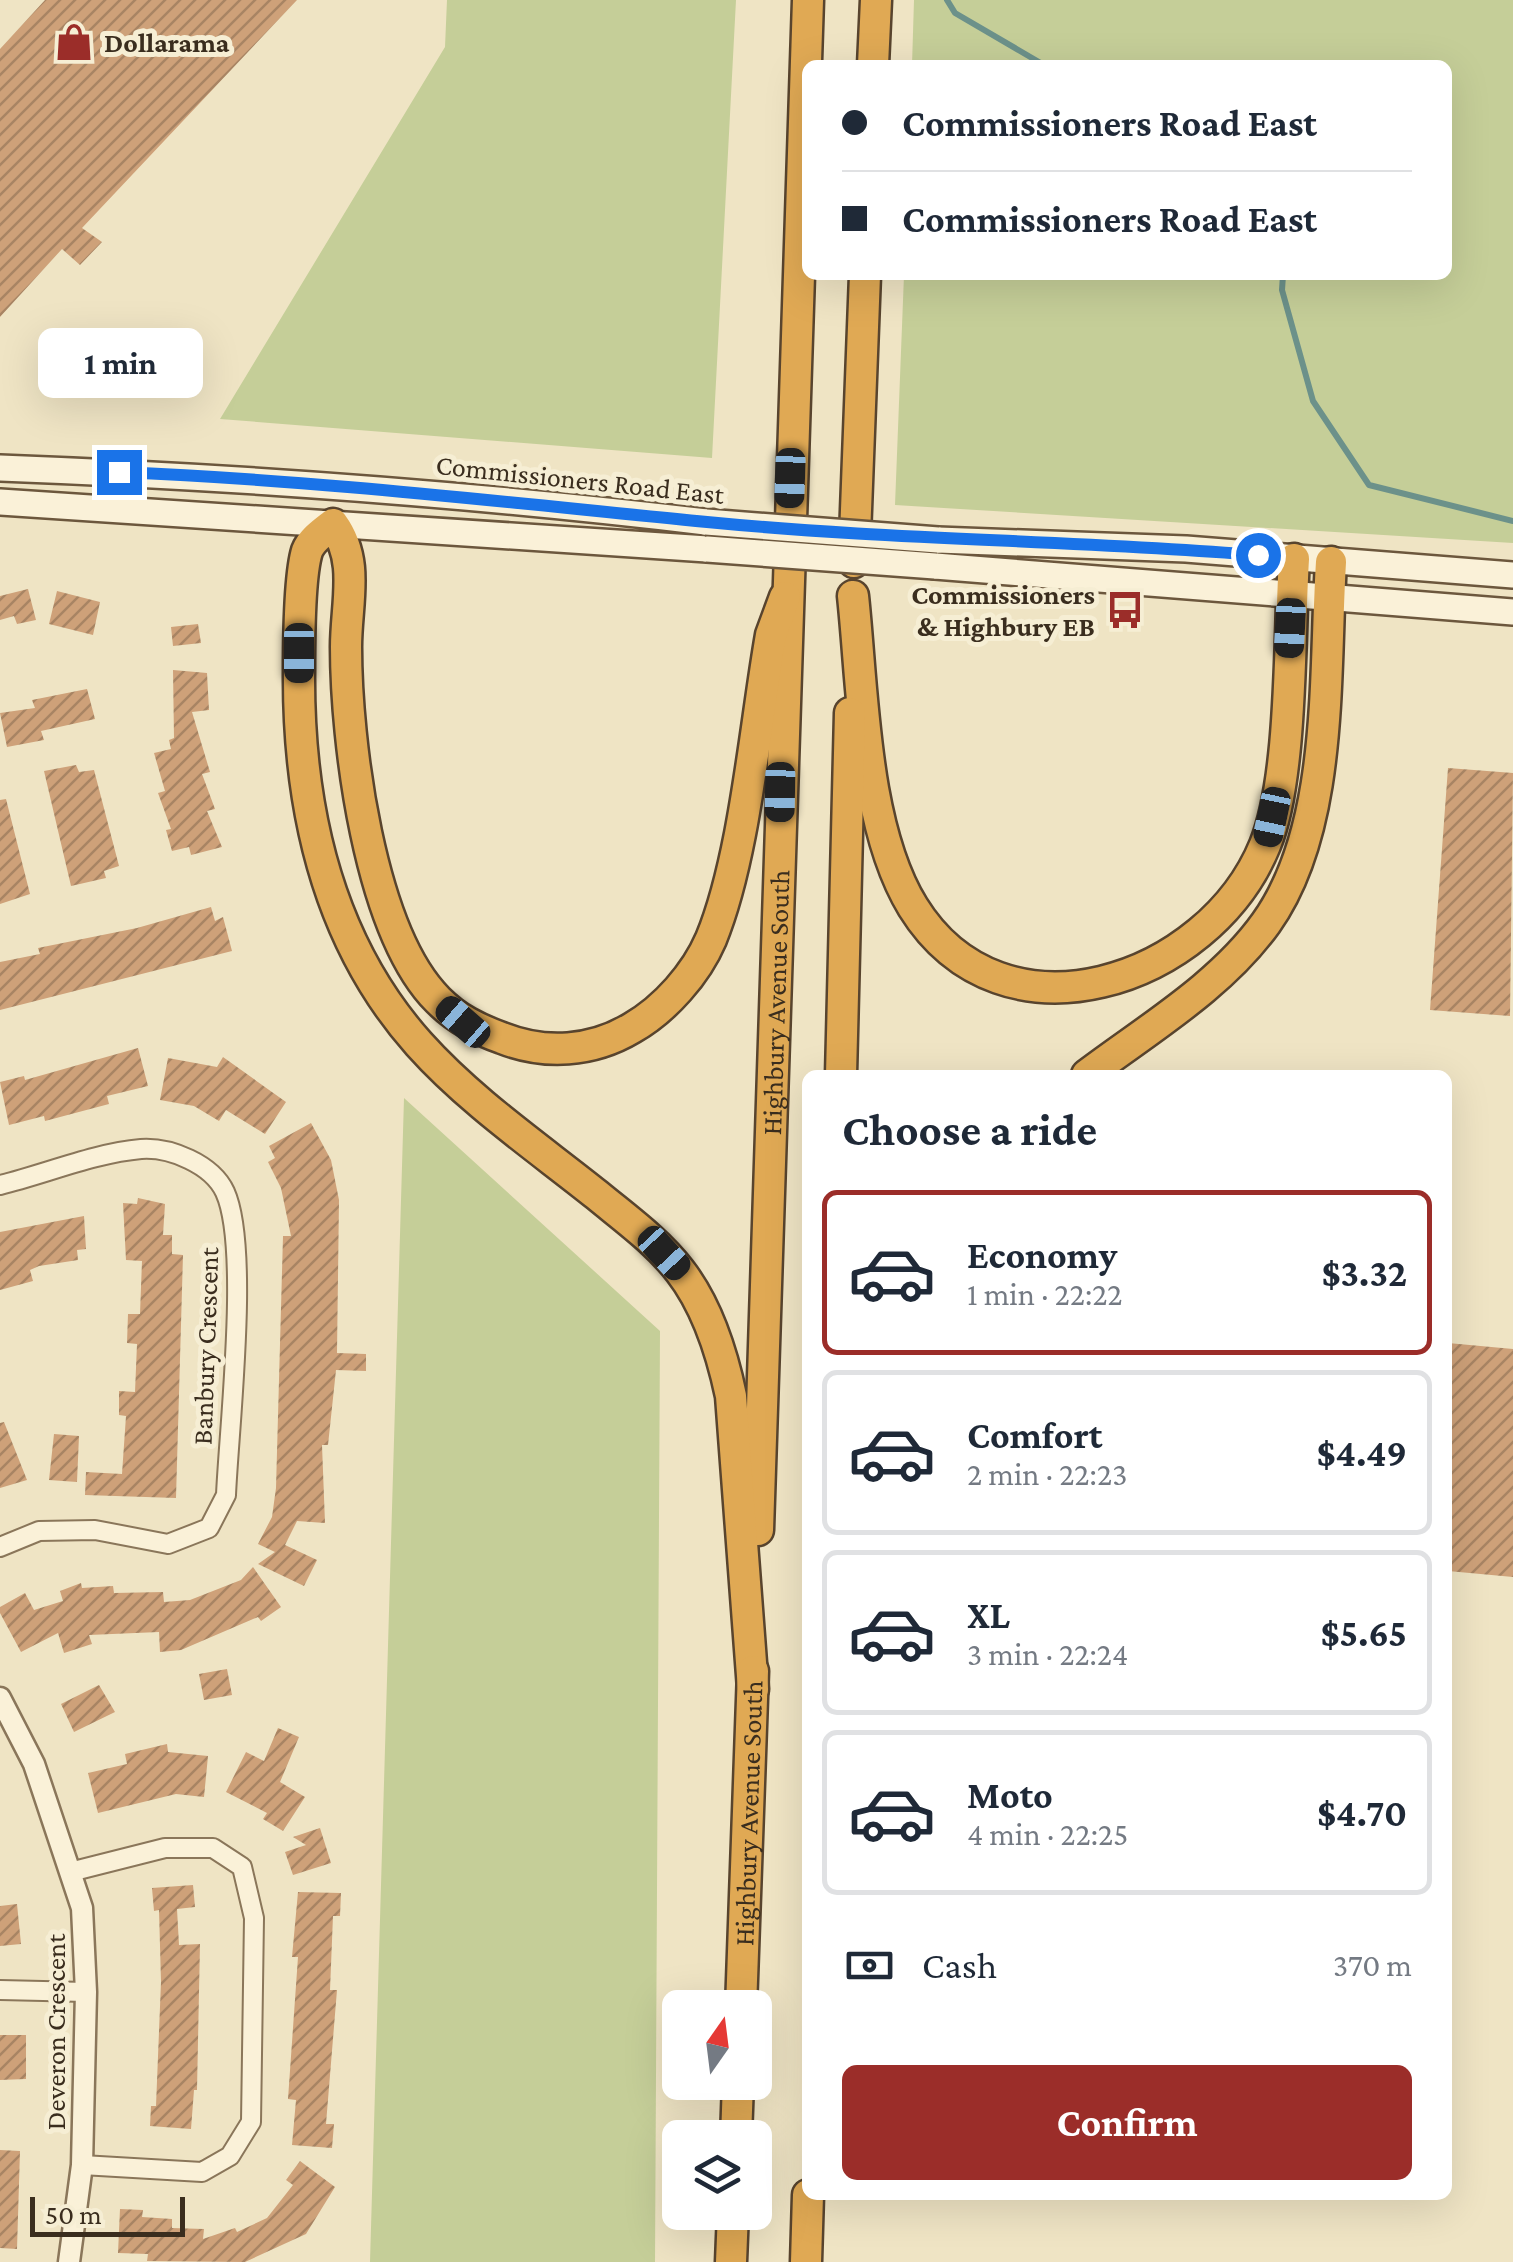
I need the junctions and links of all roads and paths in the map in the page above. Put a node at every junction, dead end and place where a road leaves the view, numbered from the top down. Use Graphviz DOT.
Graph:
graph roads {
  1 [pos="808,0"];
  2 [pos="876,0"];
  3 [pos="806,60"];
  4 [pos="873,60"];
  5 [pos="802,156"];
  6 [pos="865,280"];
  7 [pos="0,468"];
  8 [pos="334,486"];
  9 [pos="0,502"];
  10 [pos="332,524"];
  11 [pos="1294,558"];
  12 [pos="1331,562"];
  13 [pos="1513,575"];
  14 [pos="1291,595"];
  15 [pos="853,596"];
  16 [pos="785,597"];
  17 [pos="1329,598"];
  18 [pos="1513,612"];
  19 [pos="841,1070"];
  20 [pos="1094,1070"];
  21 [pos="0,1185"];
  22 [pos="0,1546"];
  23 [pos="753,1690"];
  24 [pos="0,1698"];
  25 [pos="70,1872"];
  26 [pos="0,1990"];
  27 [pos="741,1990"];
  28 [pos="86,1992"];
  29 [pos="82,2165"];
  30 [pos="808,2200"];
  31 [pos="732,2230"];
  32 [pos="70,2262"];
  33 [pos="731,2262"];
  34 [pos="806,2262"];
  1 -- 3 [label="highway, Highbury Avenue South"];
  2 -- 4 [label="highway"];
  5 -- 16 [label="highway, Highbury Avenue South"];
  6 -- 15 [label="highway"];
  7 -- 8 [label="main road, Commissioners Road East"];
  8 -- 10 [label="main road"];
  8 -- 11 [label="main road, Commissioners Road East, bridge"];
  9 -- 10 [label="main road, Commissioners Road East"];
  10 -- 14 [label="main road, Commissioners Road East, bridge"];
  10 -- 16 [label="highway"];
  10 -- 23 [label="highway"];
  11 -- 12 [label="main road, Commissioners Road East"];
  11 -- 14 [label="highway"];
  12 -- 13 [label="main road, Commissioners Road East"];
  12 -- 17 [label="highway"];
  14 -- 15 [label="highway"];
  14 -- 17 [label="main road, Commissioners Road East"];
  15 -- 19 [label="highway"];
  16 -- 23 [label="highway, Highbury Avenue South"];
  17 -- 18 [label="main road, Commissioners Road East"];
  17 -- 20 [label="highway"];
  21 -- 22 [label="street, Banbury Crescent"];
  23 -- 27 [label="highway, Highbury Avenue South"];
  24 -- 25 [label="street, Deveron Crescent"];
  25 -- 28 [label="street, Deveron Crescent"];
  25 -- 29 [label="street"];
  26 -- 28 [label="street"];
  28 -- 29 [label="street, Deveron Crescent"];
  29 -- 32 [label="street, Deveron Crescent"];
  30 -- 34 [label="highway"];
  31 -- 33 [label="highway"];
}
